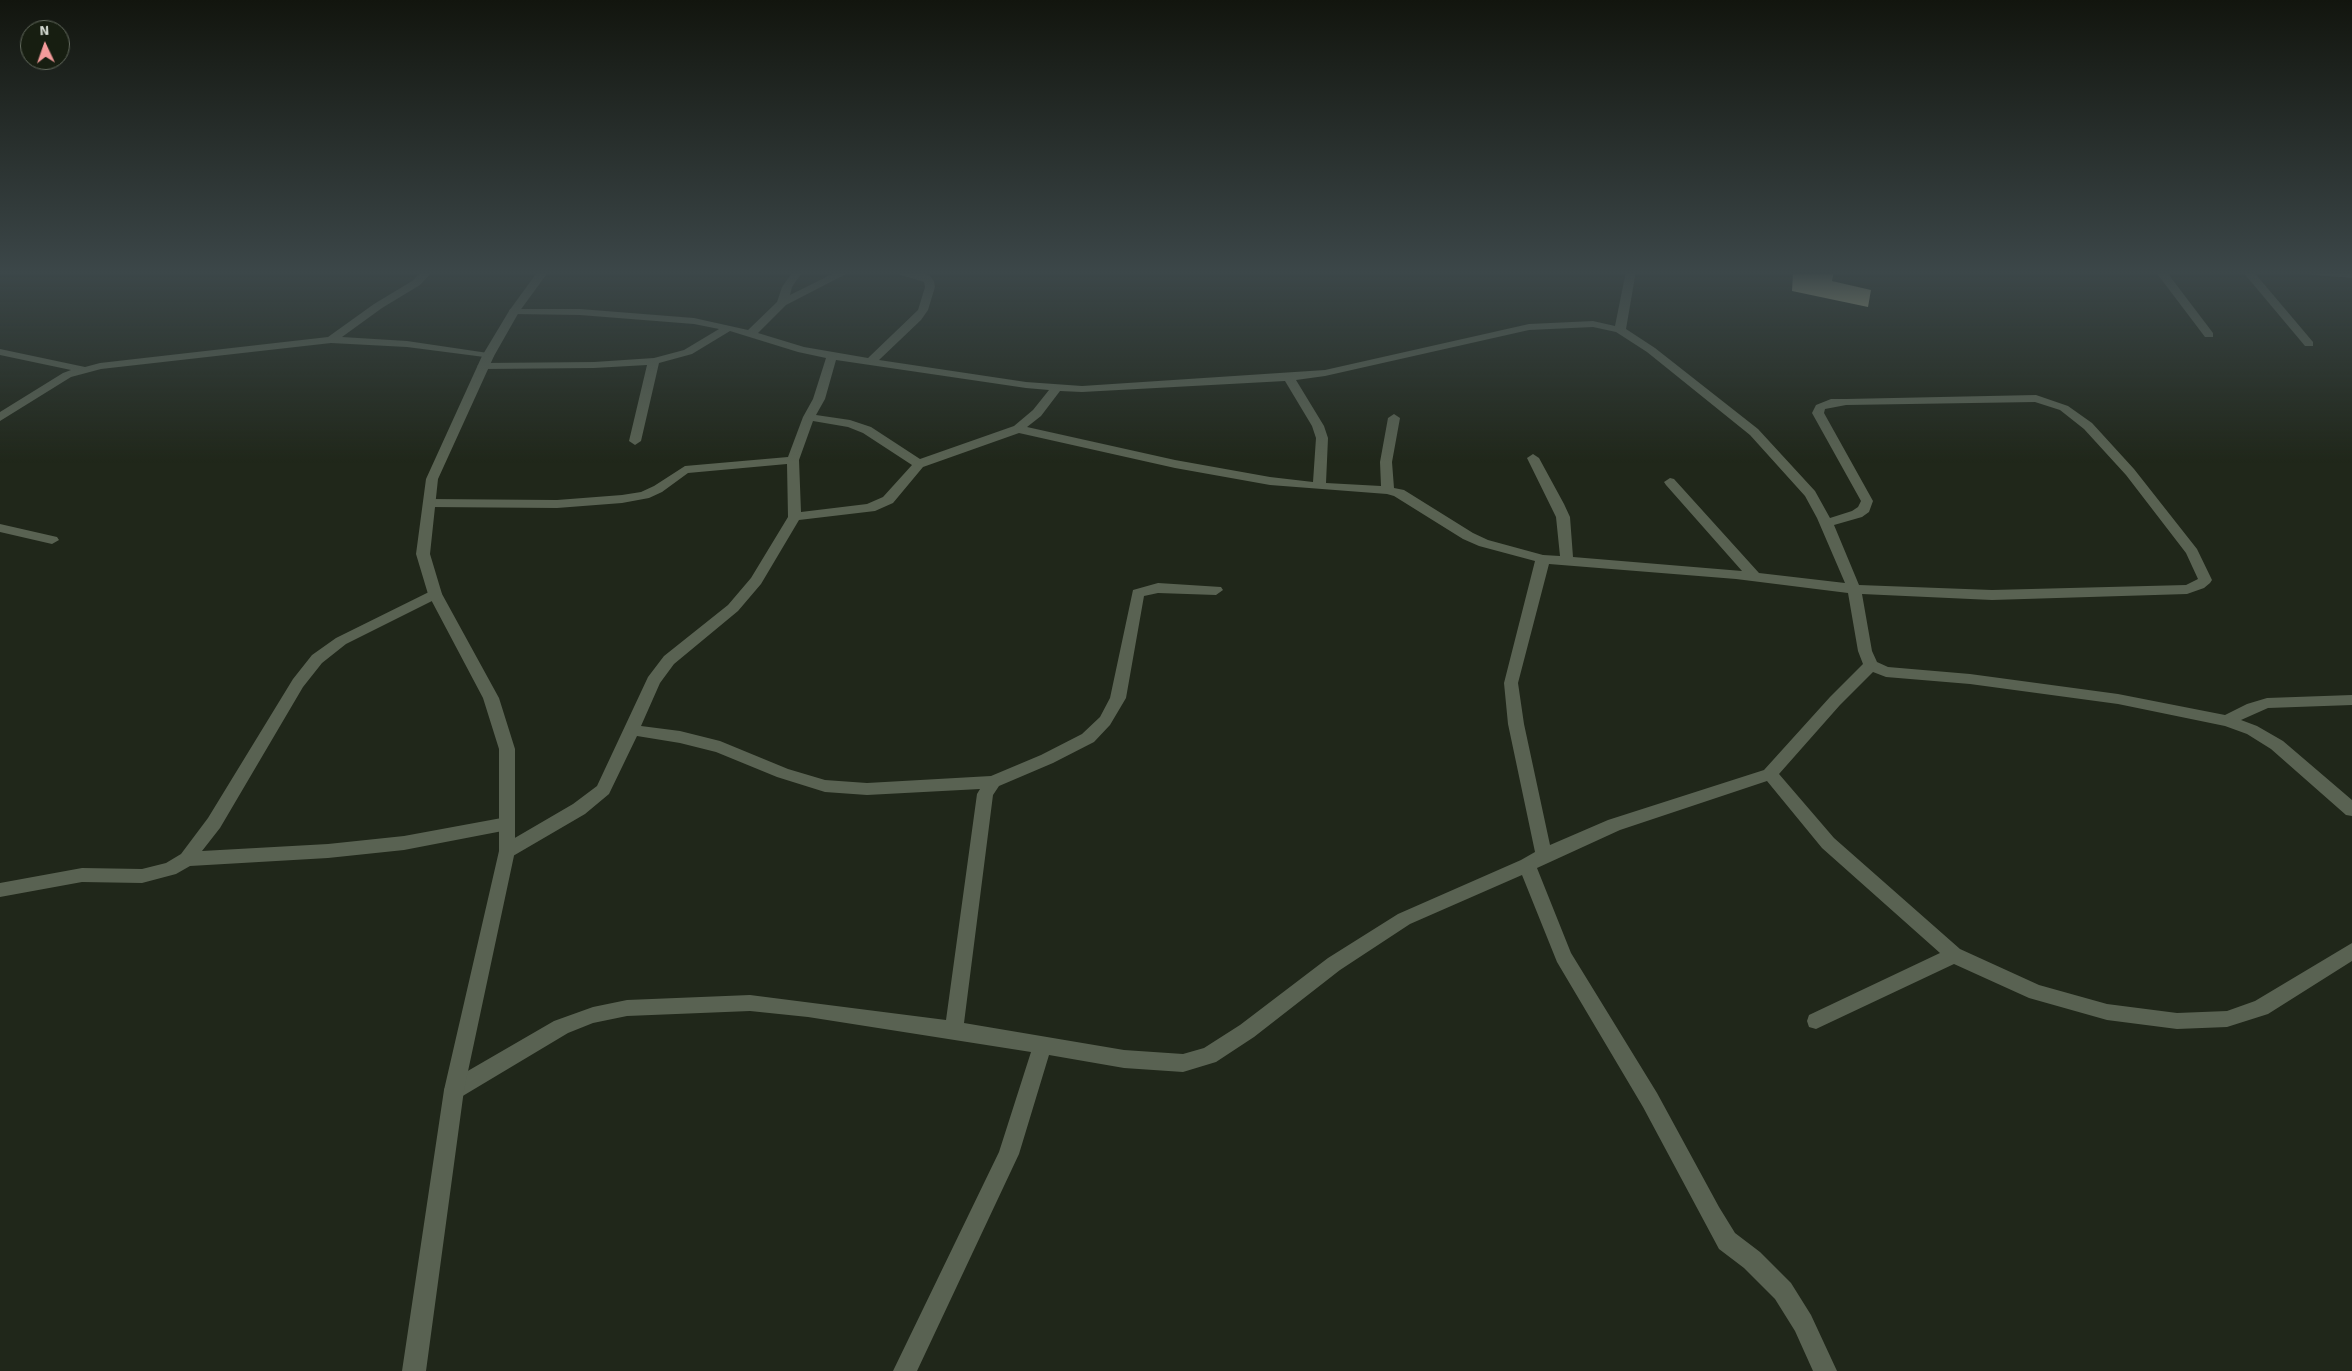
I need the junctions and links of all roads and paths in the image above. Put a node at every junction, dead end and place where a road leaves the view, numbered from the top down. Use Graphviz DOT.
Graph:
graph roads {
  1 [pos="338,335"];
  2 [pos="501,335"];
  3 [pos="716,335"];
  4 [pos="757,335"];
  5 [pos="899,335"];
  6 [pos="1494,335"];
  7 [pos="1628,335"];
  8 [pos="2301,335"];
  9 [pos="331,340"];
  10 [pos="2309,344"];
  11 [pos="0,352"];
  12 [pos="832,356"];
  13 [pos="486,361"];
  14 [pos="654,361"];
  15 [pos="870,362"];
  16 [pos="82,370"];
  17 [pos="1289,377"];
  18 [pos="1056,389"];
  19 [pos="809,416"];
  20 [pos="0,417"];
  21 [pos="1394,418"];
  22 [pos="1018,429"];
  23 [pos="635,441"];
  24 [pos="1533,458"];
  25 [pos="793,460"];
  26 [pos="919,464"];
  27 [pos="1670,482"];
  28 [pos="1319,486"];
  29 [pos="1388,490"];
  30 [pos="429,504"];
  31 [pos="795,518"];
  32 [pos="1827,523"];
  33 [pos="0,528"];
  34 [pos="52,540"];
  35 [pos="1541,559"];
  36 [pos="1567,561"];
  37 [pos="1755,577"];
  38 [pos="1854,589"];
  39 [pos="1216,590"];
  40 [pos="435,594"];
  41 [pos="1871,665"];
  42 [pos="2352,700"];
  43 [pos="2227,722"];
  44 [pos="631,730"];
  45 [pos="1770,774"];
  46 [pos="993,782"];
  47 [pos="2352,810"];
  48 [pos="507,824"];
  49 [pos="507,851"];
  50 [pos="1544,855"];
  51 [pos="187,859"];
  52 [pos="1526,865"];
  53 [pos="0,890"];
  54 [pos="2352,951"];
  55 [pos="1954,955"];
  56 [pos="1816,1021"];
  57 [pos="954,1030"];
  58 [pos="1042,1047"];
  59 [pos="454,1090"];
  60 [pos="414,1371"];
  61 [pos="905,1371"];
  62 [pos="1825,1371"];
  1 -- 9 [label="street"];
  2 -- 13 [label="street"];
  3 -- 14 [label="street"];
  4 -- 12 [label="street"];
  5 -- 15 [label="street"];
  6 -- 17 [label="street"];
  7 -- 32 [label="street"];
  8 -- 10 [label="street"];
  9 -- 13 [label="street"];
  9 -- 16 [label="street"];
  11 -- 16 [label="street"];
  12 -- 15 [label="street"];
  12 -- 19 [label="street"];
  13 -- 14 [label="street"];
  13 -- 30 [label="street"];
  14 -- 23 [label="street"];
  15 -- 18 [label="street"];
  16 -- 20 [label="street"];
  17 -- 18 [label="street"];
  17 -- 28 [label="street"];
  18 -- 22 [label="street"];
  19 -- 25 [label="street"];
  19 -- 26 [label="street"];
  21 -- 29 [label="street"];
  22 -- 26 [label="street"];
  22 -- 28 [label="street"];
  24 -- 36 [label="street"];
  25 -- 30 [label="street"];
  25 -- 31 [label="street"];
  26 -- 31 [label="street"];
  27 -- 37 [label="street"];
  28 -- 29 [label="street"];
  29 -- 35 [label="street"];
  30 -- 40 [label="street"];
  31 -- 44 [label="street"];
  32 -- 38 [label="street"];
  32 -- 38 [label="street"];
  33 -- 34 [label="street"];
  35 -- 36 [label="street"];
  35 -- 50 [label="street"];
  36 -- 37 [label="street"];
  37 -- 38 [label="street"];
  38 -- 41 [label="street"];
  39 -- 46 [label="street"];
  40 -- 48 [label="street"];
  40 -- 51 [label="street"];
  41 -- 43 [label="street"];
  41 -- 45 [label="street"];
  42 -- 43 [label="street"];
  43 -- 47 [label="street"];
  44 -- 46 [label="street"];
  44 -- 49 [label="street"];
  45 -- 50 [label="street"];
  45 -- 55 [label="street"];
  46 -- 57 [label="street"];
  48 -- 49 [label="street"];
  48 -- 51 [label="street"];
  49 -- 59 [label="street"];
  50 -- 52 [label="street"];
  51 -- 53 [label="street"];
  52 -- 58 [label="street"];
  52 -- 62 [label="street"];
  54 -- 55 [label="street"];
  55 -- 56 [label="street"];
  57 -- 58 [label="street"];
  57 -- 59 [label="street"];
  58 -- 61 [label="street"];
  59 -- 60 [label="street"];
}
